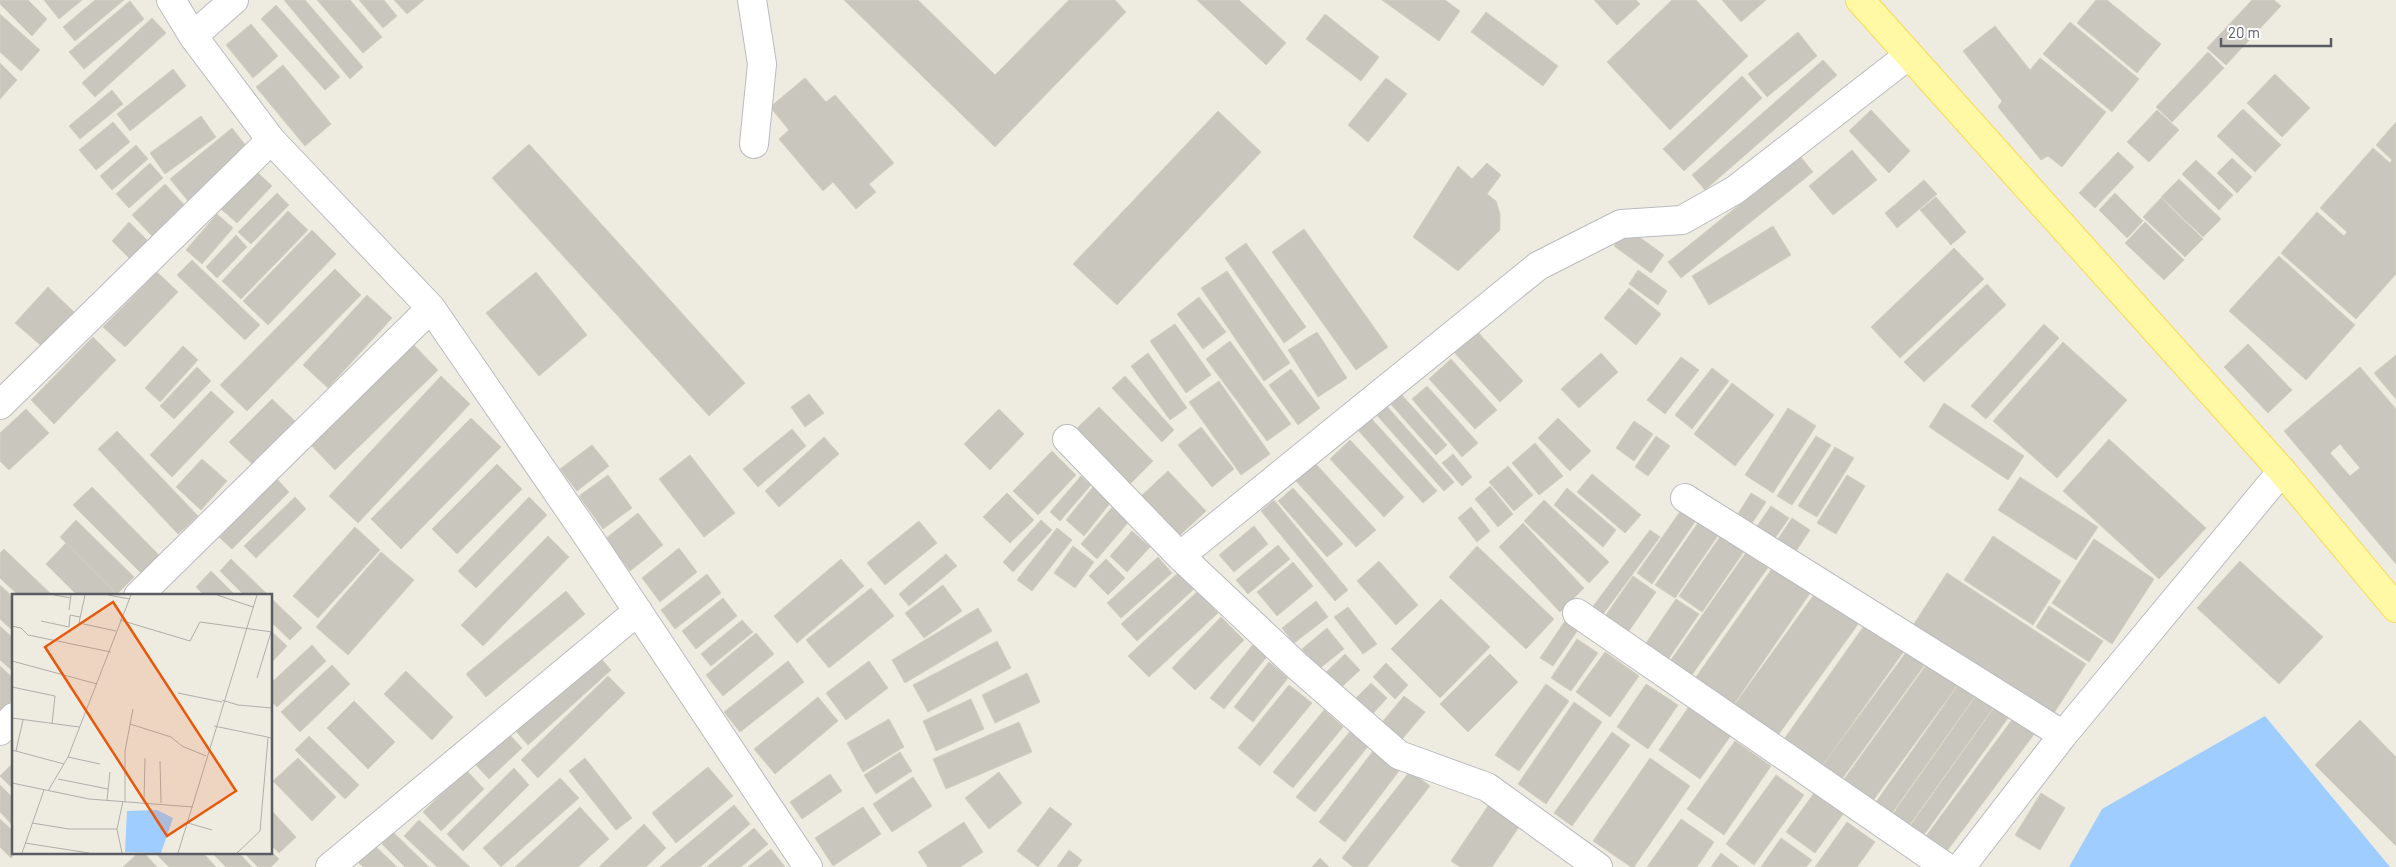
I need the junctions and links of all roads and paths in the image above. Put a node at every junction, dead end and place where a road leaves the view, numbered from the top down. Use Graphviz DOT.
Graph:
graph roads {
  1 [pos="171,0"];
  2 [pos="234,0"];
  3 [pos="752,0"];
  4 [pos="1860,0"];
  5 [pos="194,36"];
  6 [pos="1909,55"];
  7 [pos="271,140"];
  8 [pos="754,144"];
  9 [pos="431,308"];
  10 [pos="0,405"];
  11 [pos="1067,439"];
  12 [pos="2282,471"];
  13 [pos="1685,498"];
  14 [pos="1180,556"];
  15 [pos="140,594"];
  16 [pos="2396,608"];
  17 [pos="638,611"];
  18 [pos="1577,613"];
  19 [pos="12,719"];
  20 [pos="0,731"];
  21 [pos="2063,735"];
  22 [pos="330,867"];
  23 [pos="808,867"];
  24 [pos="1598,867"];
  25 [pos="1946,867"];
  26 [pos="1961,867"];
  1 -- 5 [label="street"];
  2 -- 5 [label="street"];
  3 -- 8 [label="street"];
  4 -- 6 [label="main road"];
  5 -- 7 [label="street"];
  6 -- 12 [label="main road"];
  6 -- 14 [label="street"];
  7 -- 9 [label="street"];
  7 -- 10 [label="street"];
  9 -- 15 [label="street"];
  9 -- 17 [label="street"];
  11 -- 14 [label="street"];
  12 -- 16 [label="main road"];
  12 -- 21 [label="street"];
  13 -- 21 [label="street"];
  14 -- 24 [label="street"];
  17 -- 22 [label="street"];
  17 -- 23 [label="street"];
  18 -- 25 [label="street"];
  19 -- 20 [label="street"];
  21 -- 26 [label="street"];
}
